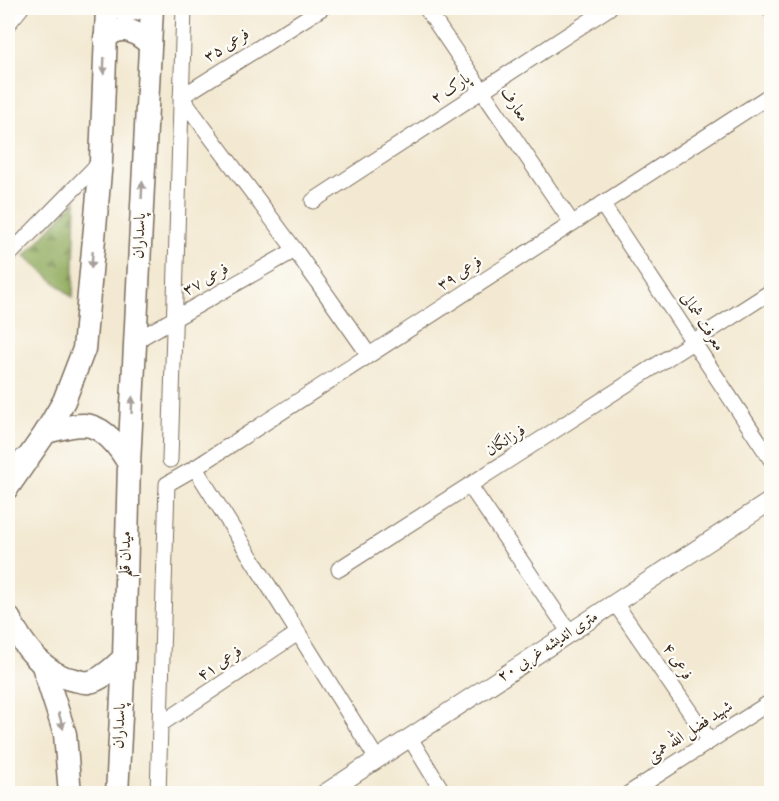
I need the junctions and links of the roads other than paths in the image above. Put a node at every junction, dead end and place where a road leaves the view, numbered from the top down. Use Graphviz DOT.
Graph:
graph roads {
  1 [pos="21,8"];
  2 [pos="106,8"];
  3 [pos="119,8"];
  4 [pos="138,8"];
  5 [pos="152,8"];
  6 [pos="184,8"];
  7 [pos="322,8"];
  8 [pos="426,8"];
  9 [pos="609,8"];
  10 [pos="8,24"];
  11 [pos="105,38"];
  12 [pos="150,44"];
  13 [pos="482,91"];
  14 [pos="771,94"];
  15 [pos="181,97"];
  16 [pos="101,161"];
  17 [pos="313,201"];
  18 [pos="602,204"];
  19 [pos="572,223"];
  20 [pos="13,239"];
  21 [pos="295,249"];
  22 [pos="8,256"];
  23 [pos="771,291"];
  24 [pos="174,319"];
  25 [pos="135,341"];
  26 [pos="693,342"];
  27 [pos="369,355"];
  28 [pos="46,432"];
  29 [pos="27,459"];
  30 [pos="170,460"];
  31 [pos="771,460"];
  32 [pos="129,464"];
  33 [pos="195,468"];
  34 [pos="8,475"];
  35 [pos="470,486"];
  36 [pos="8,487"];
  37 [pos="771,500"];
  38 [pos="339,569"];
  39 [pos="615,603"];
  40 [pos="11,626"];
  41 [pos="298,633"];
  42 [pos="570,633"];
  43 [pos="124,658"];
  44 [pos="44,666"];
  45 [pos="771,701"];
  46 [pos="161,724"];
  47 [pos="410,738"];
  48 [pos="710,741"];
  49 [pos="376,759"];
  50 [pos="632,793"];
  51 [pos="69,794"];
  52 [pos="117,794"];
  53 [pos="158,794"];
  54 [pos="324,794"];
  55 [pos="444,794"];
  1 -- 10 [label="street"];
  2 -- 11 [label="main road"];
  3 -- 4 [label="main road"];
  5 -- 12 [label="main road, پاسداران"];
  6 -- 15 [label="street"];
  7 -- 15 [label="street, فرعی ۳۵"];
  8 -- 13 [label="street, معارف"];
  9 -- 13 [label="street, پارک ۲"];
  11 -- 12 [label="main road"];
  11 -- 16 [label="main road, one-way"];
  25 -- 12 [label="main road, پاسداران, one-way"];
  13 -- 17 [label="street, پارک ۲"];
  13 -- 19 [label="street, معارف"];
  14 -- 18 [label="street, فرعی ۳۹"];
  15 -- 21 [label="street"];
  15 -- 24 [label="street"];
  16 -- 20 [label="street"];
  16 -- 28 [label="main road, one-way"];
  18 -- 19 [label="street, فرعی ۳۹"];
  18 -- 26 [label="street, معرفت شمالی"];
  19 -- 27 [label="street, فرعی ۳۹"];
  20 -- 22 [label="street"];
  21 -- 24 [label="street, فرعی ۳۷"];
  21 -- 27 [label="street"];
  23 -- 26 [label="street, فرزانگان"];
  24 -- 25 [label="street, فرعی ۳۷"];
  24 -- 30 [label="street"];
  32 -- 25 [label="main road, پاسداران, one-way"];
  26 -- 31 [label="street, معرفت شمالی"];
  26 -- 35 [label="street, فرزانگان"];
  27 -- 33 [label="street, فرعی ۳۹"];
  28 -- 29 [label="main road"];
  28 -- 32 [label="main road"];
  29 -- 34 [label="highway"];
  29 -- 36 [label="main road"];
  32 -- 43 [label="main road, میدان قلم"];
  33 -- 41 [label="street"];
  33 -- 46 [label="street, فرعی ۳۹"];
  35 -- 38 [label="street, فرزانگان"];
  35 -- 42 [label="street"];
  37 -- 39 [label="street, ۲۰ متری اندیشه غربی"];
  39 -- 42 [label="street, ۲۰ متری اندیشه غربی"];
  39 -- 48 [label="street, فرعی ۴"];
  40 -- 44 [label="main road"];
  41 -- 46 [label="street, فرعی ۴۱"];
  41 -- 49 [label="street"];
  42 -- 47 [label="street, ۲۰ متری اندیشه غربی"];
  43 -- 44 [label="main road"];
  43 -- 52 [label="main road, پاسداران"];
  44 -- 51 [label="main road, one-way"];
  45 -- 48 [label="street, شهید فضل الله همتی"];
  46 -- 53 [label="street"];
  47 -- 49 [label="street, ۲۰ متری اندیشه غربی"];
  47 -- 55 [label="street"];
  48 -- 50 [label="street, شهید فضل الله همتی"];
  49 -- 54 [label="street, ۲۰ متری اندیشه غربی"];
}
